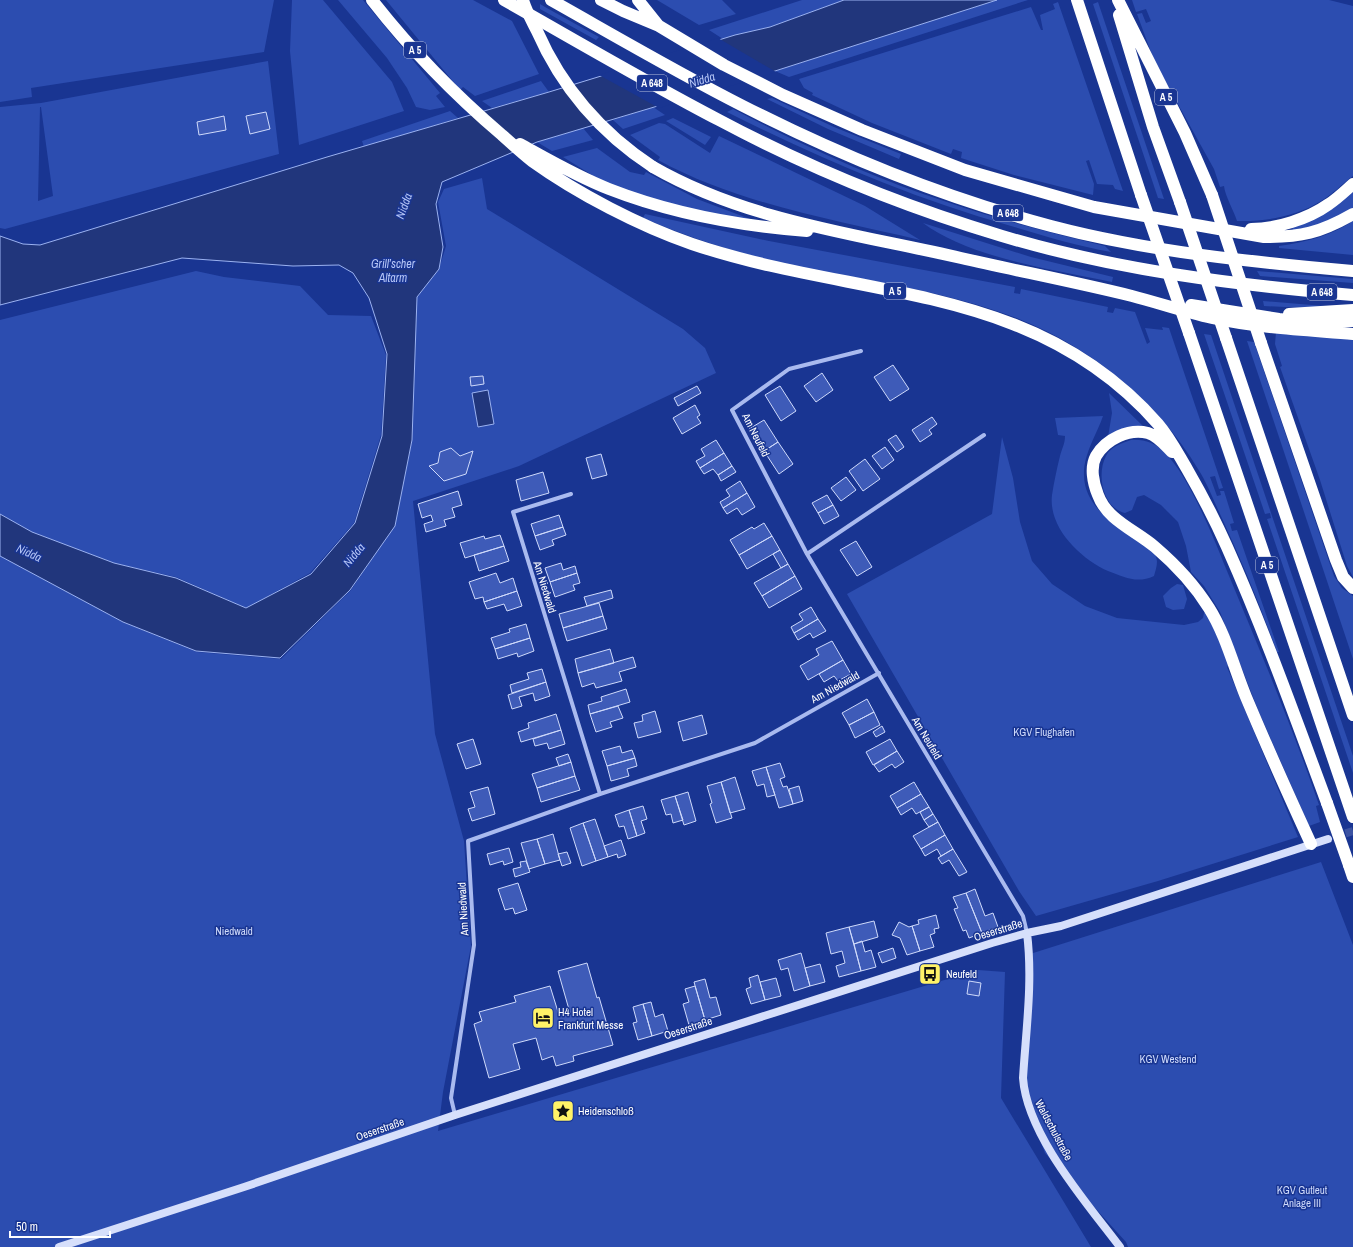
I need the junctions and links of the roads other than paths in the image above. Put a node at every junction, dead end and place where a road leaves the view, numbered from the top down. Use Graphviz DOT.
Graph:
graph roads {
  1 [pos="372,0"];
  2 [pos="504,0"];
  3 [pos="523,0"];
  4 [pos="551,0"];
  5 [pos="601,0"];
  6 [pos="638,0"];
  7 [pos="1077,0"];
  8 [pos="1114,0"];
  9 [pos="1118,0"];
  10 [pos="659,26"];
  11 [pos="499,133"];
  12 [pos="1353,184"];
  13 [pos="1353,214"];
  14 [pos="1220,229"];
  15 [pos="842,234"];
  16 [pos="1353,271"];
  17 [pos="1353,295"];
  18 [pos="1130,296"];
  19 [pos="1353,310"];
  20 [pos="1246,314"];
  21 [pos="1353,321"];
  22 [pos="1353,334"];
  23 [pos="861,351"];
  24 [pos="984,434"];
  25 [pos="1186,466"];
  26 [pos="571,494"];
  27 [pos="807,554"];
  28 [pos="1353,588"];
  29 [pos="878,673"];
  30 [pos="1353,715"];
  31 [pos="600,794"];
  32 [pos="1353,817"];
  33 [pos="1328,839"];
  34 [pos="1311,844"];
  35 [pos="1351,871"];
  36 [pos="1027,933"];
  37 [pos="455,1115"];
  38 [pos="59,1247"];
  39 [pos="1120,1247"];
  1 -- 11 [label="highway, A 5"];
  2 -- 17 [label="highway, A 648"];
  3 -- 15 [label="highway, bridge"];
  4 -- 16 [label="highway, A 648"];
  5 -- 10 [label="highway"];
  6 -- 10 [label="highway"];
  7 -- 32 [label="highway, A 5, bridge"];
  8 -- 30 [label="highway, A 5, bridge"];
  9 -- 28 [label="highway, A 5, bridge"];
  10 -- 14 [label="highway"];
  11 -- 15 [label="highway, A 5"];
  11 -- 25 [label="highway, A 5"];
  12 -- 14 [label="highway"];
  13 -- 14 [label="highway"];
  15 -- 18 [label="highway"];
  18 -- 20 [label="highway"];
  18 -- 22 [label="highway"];
  19 -- 20 [label="highway, A 648"];
  20 -- 21 [label="highway"];
  23 -- 27 [label="street, Am Neufeld"];
  24 -- 27 [label="street"];
  25 -- 34 [label="highway"];
  25 -- 35 [label="highway, A 5, bridge"];
  26 -- 31 [label="street, Am Niedwald"];
  27 -- 29 [label="street, Am Neufeld"];
  29 -- 31 [label="street, Am Niedwald"];
  29 -- 36 [label="street, Am Neufeld"];
  31 -- 37 [label="street, Am Niedwald"];
  33 -- 34 [label="street, Oeserstraße"];
  34 -- 36 [label="street, Oeserstraße"];
  36 -- 37 [label="street, Oeserstraße"];
  36 -- 39 [label="street, Waldschulstraße"];
  37 -- 38 [label="street, Oeserstraße"];
}
